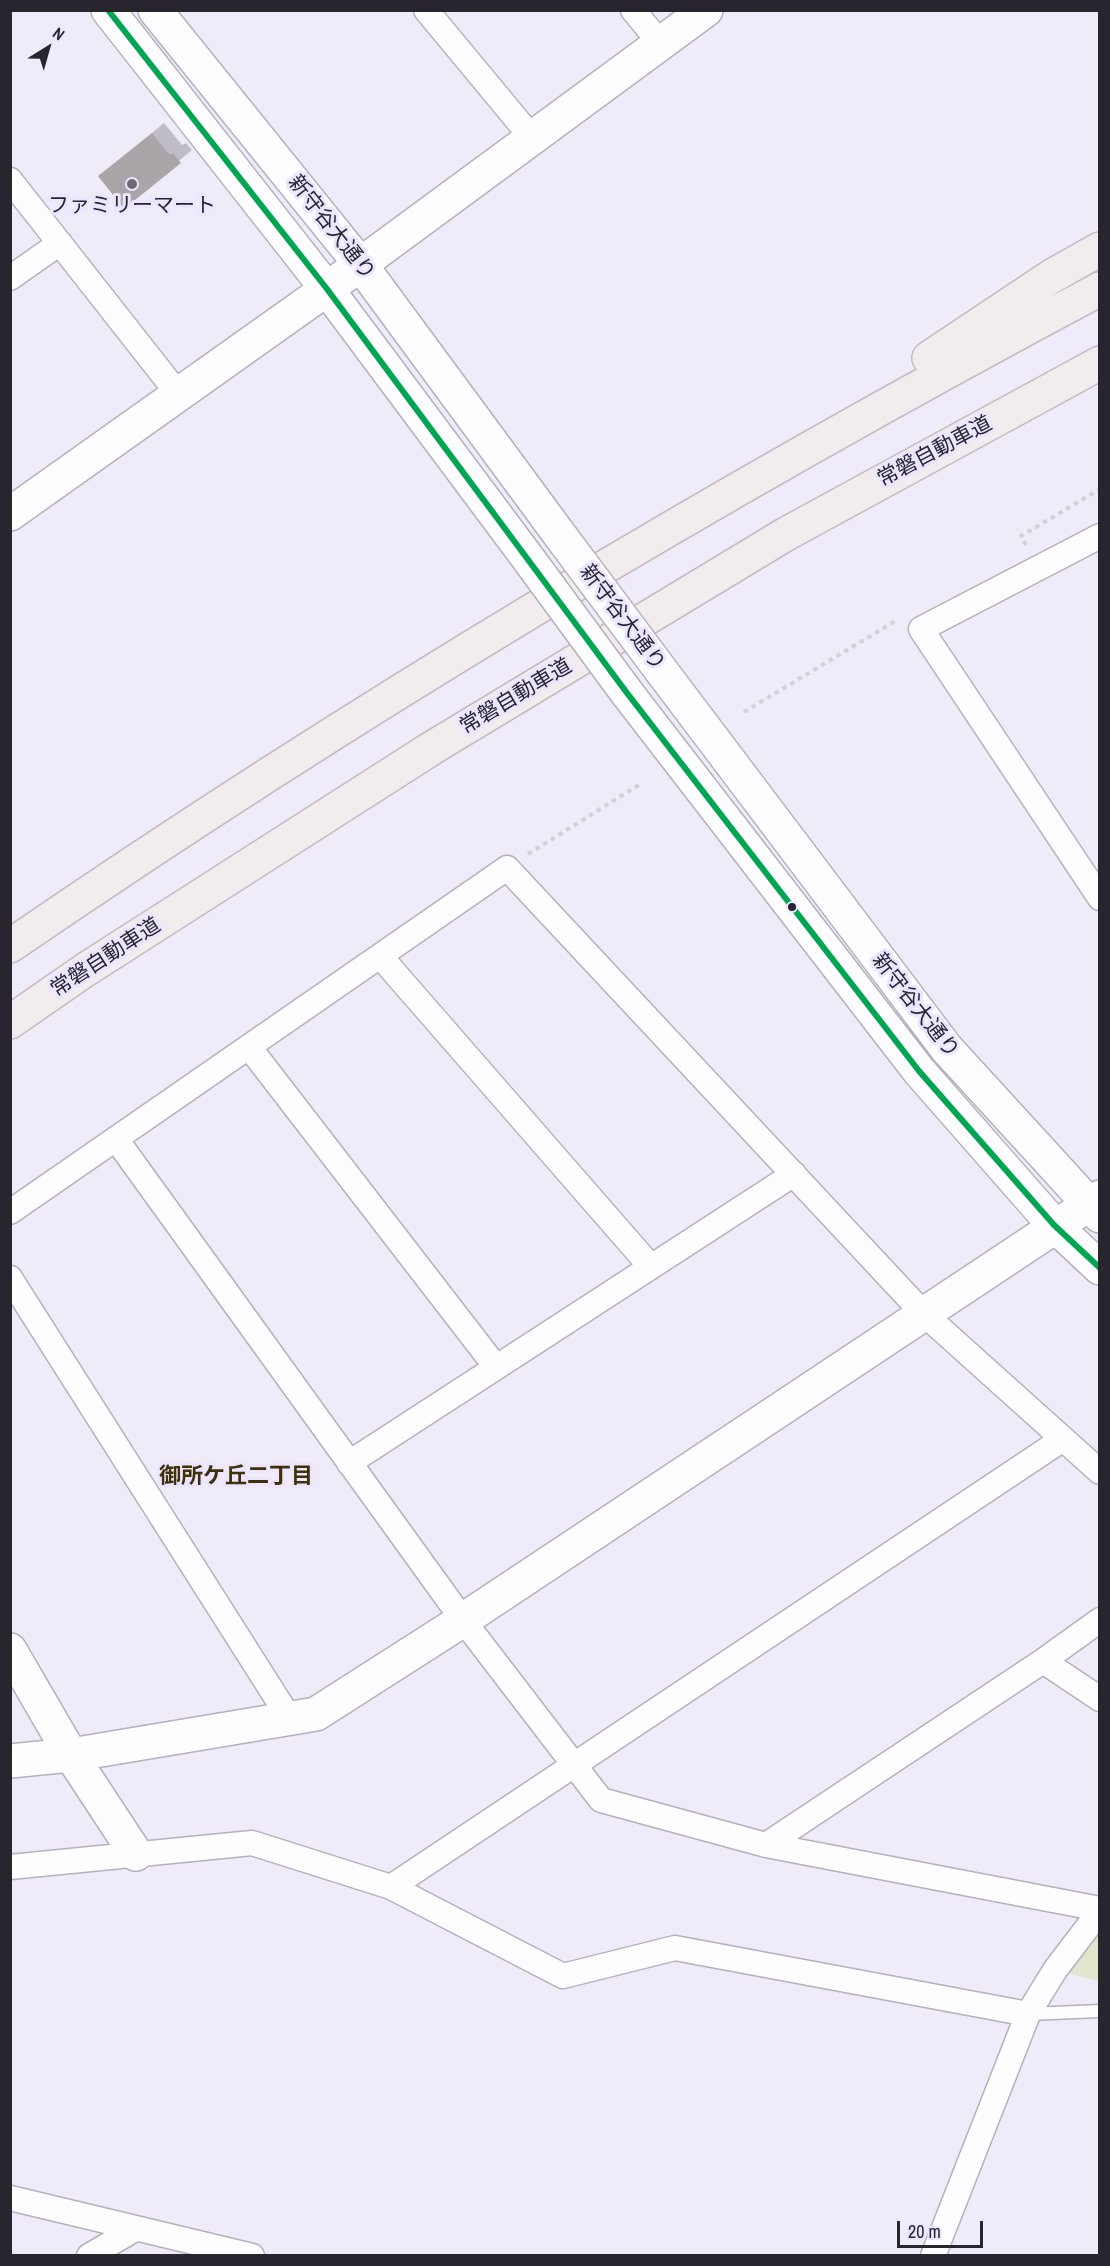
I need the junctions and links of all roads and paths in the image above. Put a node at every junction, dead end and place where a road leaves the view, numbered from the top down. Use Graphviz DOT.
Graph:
graph roads {
  1 [pos="108,10"];
  2 [pos="155,10"];
  3 [pos="426,10"];
  4 [pos="633,10"];
  5 [pos="706,10"];
  6 [pos="661,44"];
  7 [pos="532,139"];
  8 [pos="10,180"];
  9 [pos="60,243"];
  10 [pos="1100,249"];
  11 [pos="360,264"];
  12 [pos="10,278"];
  13 [pos="327,289"];
  14 [pos="1100,289"];
  15 [pos="1100,363"];
  16 [pos="179,395"];
  17 [pos="744,484"];
  18 [pos="1100,489"];
  19 [pos="10,514"];
  20 [pos="1097,544"];
  21 [pos="1028,549"];
  22 [pos="921,629"];
  23 [pos="744,712"];
  24 [pos="642,783"];
  25 [pos="507,868"];
  26 [pos="1100,898"];
  27 [pos="10,946"];
  28 [pos="380,956"];
  29 [pos="10,1022"];
  30 [pos="249,1047"];
  31 [pos="116,1139"];
  32 [pos="794,1174"];
  33 [pos="1095,1206"];
  34 [pos="10,1212"];
  35 [pos="1054,1225"];
  36 [pos="651,1267"];
  37 [pos="1100,1268"];
  38 [pos="10,1278"];
  39 [pos="923,1313"];
  40 [pos="496,1367"];
  41 [pos="1063,1439"];
  42 [pos="349,1463"];
  43 [pos="1100,1472"];
  44 [pos="463,1620"];
  45 [pos="1100,1620"];
  46 [pos="10,1650"];
  47 [pos="1043,1661"];
  48 [pos="1100,1699"];
  49 [pos="290,1719"];
  50 [pos="71,1755"];
  51 [pos="10,1761"];
  52 [pos="573,1764"];
  53 [pos="766,1845"];
  54 [pos="136,1854"];
  55 [pos="10,1867"];
  56 [pos="391,1887"];
  57 [pos="1100,1910"];
  58 [pos="1100,2011"];
  59 [pos="1028,2014"];
  60 [pos="10,2198"];
  61 [pos="135,2229"];
  62 [pos="88,2256"];
  63 [pos="252,2256"];
  64 [pos="933,2256"];
  1 -- 13 [label="street, 新守谷大通り"];
  2 -- 11 [label="street, 新守谷大通り"];
  3 -- 7 [label="street"];
  4 -- 6 [label="street"];
  5 -- 6 [label="street"];
  6 -- 7 [label="street"];
  7 -- 11 [label="street"];
  8 -- 9 [label="street"];
  9 -- 12 [label="street"];
  9 -- 16 [label="street"];
  10 -- 17 [label="highway"];
  11 -- 13 [label="street"];
  11 -- 33 [label="street, 新守谷大通り, bridge"];
  13 -- 16 [label="street"];
  13 -- 35 [label="street, 新守谷大通り, bridge"];
  14 -- 17 [label="highway"];
  15 -- 29 [label="highway, 常磐自動車道"];
  16 -- 19 [label="street"];
  17 -- 27 [label="highway"];
  18 -- 21 [label="path"];
  20 -- 22 [label="street"];
  22 -- 23 [label="path"];
  22 -- 26 [label="street"];
  24 -- 25 [label="path"];
  25 -- 28 [label="street"];
  25 -- 32 [label="street"];
  28 -- 30 [label="street"];
  28 -- 36 [label="street"];
  30 -- 31 [label="street"];
  30 -- 40 [label="street"];
  31 -- 34 [label="street"];
  31 -- 42 [label="street"];
  32 -- 36 [label="street"];
  32 -- 39 [label="street"];
  33 -- 35 [label="street"];
  35 -- 37 [label="street, 新守谷大通り"];
  35 -- 39 [label="street"];
  36 -- 40 [label="street"];
  38 -- 49 [label="street"];
  39 -- 41 [label="street"];
  39 -- 44 [label="street"];
  40 -- 42 [label="street"];
  41 -- 43 [label="street"];
  41 -- 52 [label="street"];
  42 -- 44 [label="street"];
  44 -- 49 [label="street"];
  44 -- 52 [label="street"];
  45 -- 47 [label="street"];
  46 -- 50 [label="street"];
  47 -- 48 [label="street"];
  47 -- 53 [label="street"];
  49 -- 50 [label="street"];
  50 -- 51 [label="street"];
  50 -- 54 [label="street"];
  52 -- 53 [label="street"];
  52 -- 56 [label="street"];
  53 -- 57 [label="street"];
  54 -- 55 [label="street"];
  54 -- 56 [label="street"];
  56 -- 59 [label="street"];
  57 -- 59 [label="street"];
  58 -- 59 [label="lane"];
  59 -- 64 [label="street"];
  60 -- 61 [label="street"];
  61 -- 62 [label="street"];
  61 -- 63 [label="street"];
}
